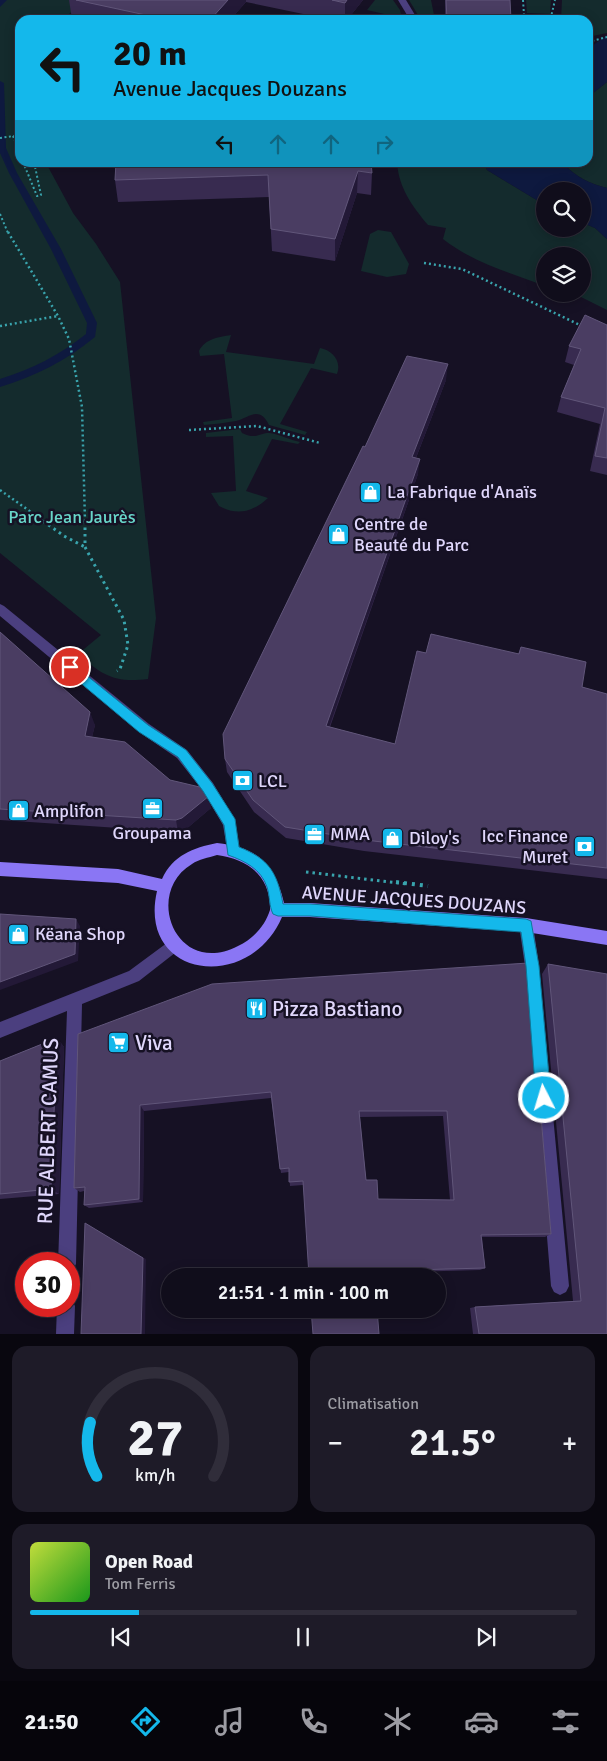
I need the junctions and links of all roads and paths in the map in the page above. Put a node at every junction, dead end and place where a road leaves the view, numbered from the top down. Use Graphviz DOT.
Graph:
graph roads {
  1 [pos="402,0"];
  2 [pos="523,0"];
  3 [pos="555,0"];
  4 [pos="411,15"];
  5 [pos="524,15"];
  6 [pos="551,15"];
  7 [pos="607,37"];
  8 [pos="593,41"];
  9 [pos="13,136"];
  10 [pos="0,138"];
  11 [pos="15,141"];
  12 [pos="25,167"];
  13 [pos="35,167"];
  14 [pos="0,214"];
  15 [pos="0,225"];
  16 [pos="5,227"];
  17 [pos="424,263"];
  18 [pos="58,316"];
  19 [pos="0,326"];
  20 [pos="590,330"];
  21 [pos="189,430"];
  22 [pos="320,443"];
  23 [pos="0,490"];
  24 [pos="85,547"];
  25 [pos="0,609"];
  26 [pos="97,690"];
  27 [pos="233,850"];
  28 [pos="0,869"];
  29 [pos="306,872"];
  30 [pos="327,874"];
  31 [pos="165,886"];
  32 [pos="278,910"];
  33 [pos="526,926"];
  34 [pos="607,938"];
  35 [pos="174,944"];
  36 [pos="75,1000"];
  37 [pos="0,1030"];
  38 [pos="67,1252"];
  39 [pos="560,1286"];
  40 [pos="66,1317"];
  41 [pos="65,1334"];
  1 -- 4 [label="street"];
  2 -- 5 [label="path"];
  3 -- 6 [label="path"];
  7 -- 8 [label="path"];
  9 -- 10 [label="path"];
  9 -- 11 [label="path"];
  12 -- 13 [label="path"];
  14 -- 16 [label="path"];
  15 -- 16 [label="path"];
  16 -- 18 [label="path"];
  17 -- 20 [label="path"];
  18 -- 19 [label="path"];
  18 -- 24 [label="path"];
  21 -- 22 [label="path"];
  23 -- 24 [label="path"];
  24 -- 26 [label="path"];
  25 -- 26 [label="street"];
  26 -- 27 [label="street"];
  27 -- 31 [label="main road"];
  27 -- 32 [label="main road"];
  28 -- 31 [label="main road"];
  29 -- 30 [label="path"];
  31 -- 35 [label="main road"];
  32 -- 33 [label="main road, AVENUE JACQUES DOUZANS"];
  32 -- 35 [label="main road"];
  33 -- 34 [label="main road, AVENUE JACQUES DOUZANS"];
  33 -- 39 [label="street"];
  35 -- 36 [label="street"];
  36 -- 37 [label="street"];
  36 -- 38 [label="street, RUE ALBERT CAMUS"];
  40 -- 41 [label="street"];
}
